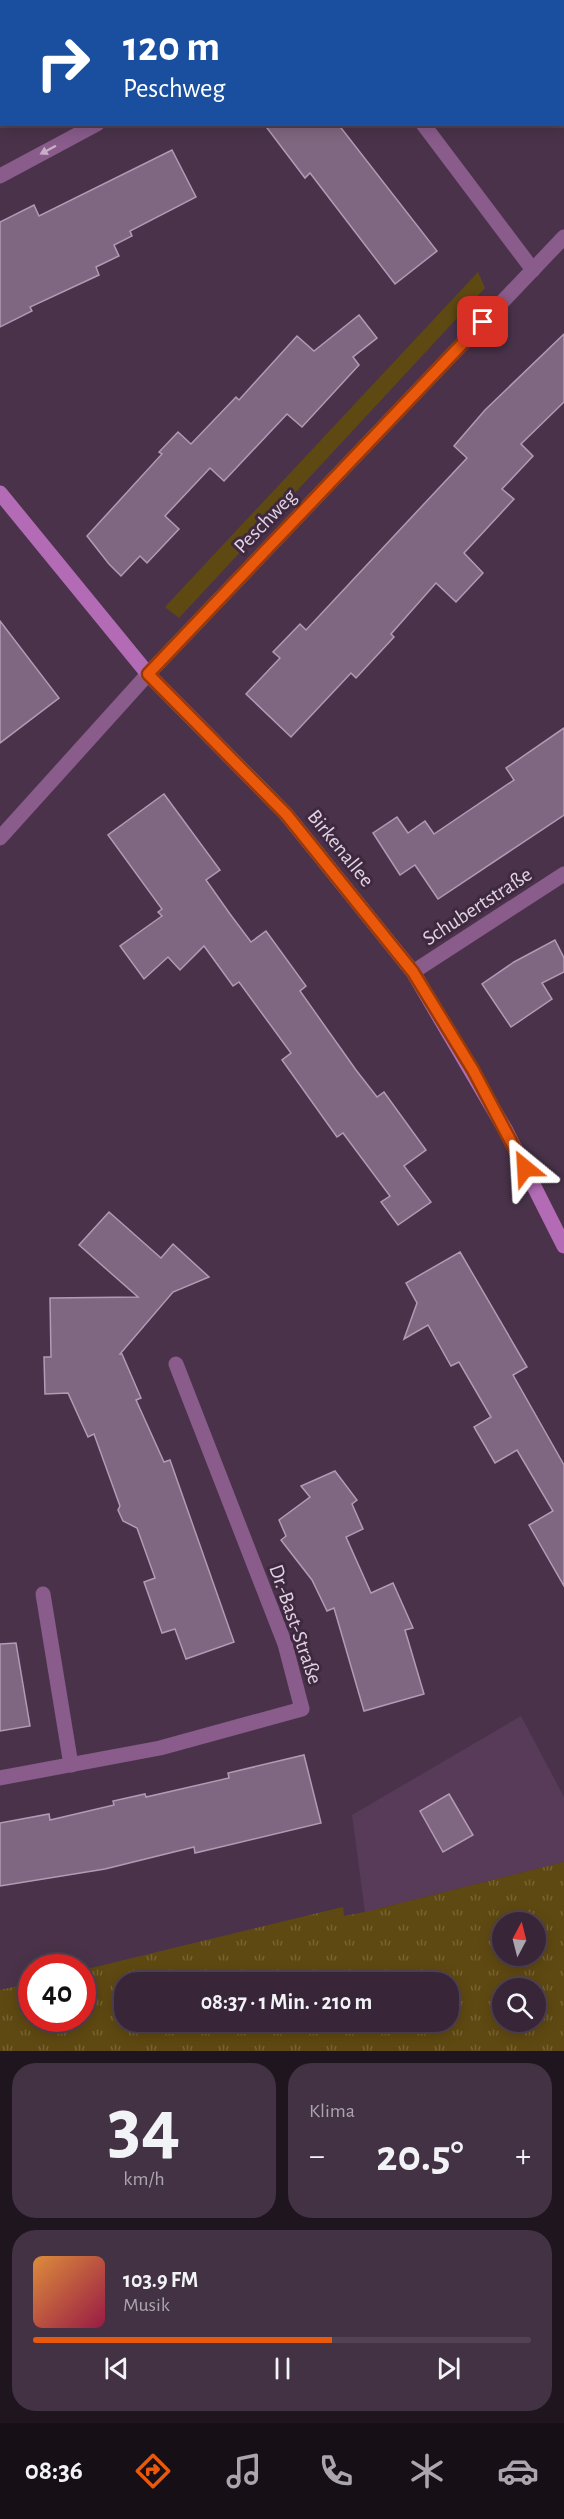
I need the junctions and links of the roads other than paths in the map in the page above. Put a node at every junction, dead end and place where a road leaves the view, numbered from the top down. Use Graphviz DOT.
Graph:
graph roads {
  1 [pos="93,126"];
  2 [pos="425,126"];
  3 [pos="0,176"];
  4 [pos="564,237"];
  5 [pos="533,270"];
  6 [pos="0,493"];
  7 [pos="148,674"];
  8 [pos="0,838"];
  9 [pos="564,874"];
  10 [pos="413,972"];
  11 [pos="564,1246"];
  12 [pos="176,1364"];
  13 [pos="43,1594"];
  14 [pos="71,1765"];
  15 [pos="0,1778"];
  1 -- 3 [label="street, one-way"];
  2 -- 5 [label="street"];
  4 -- 5 [label="street, Peschweg"];
  5 -- 7 [label="street, Peschweg"];
  6 -- 7 [label="street, Birkenallee"];
  7 -- 8 [label="street, Peschweg"];
  7 -- 10 [label="street, Birkenallee"];
  9 -- 10 [label="street, Schubertstraße"];
  10 -- 11 [label="street, Birkenallee"];
  12 -- 14 [label="street, Dr.-Bast-Straße"];
  13 -- 14 [label="street"];
  14 -- 15 [label="street, Dr.-Bast-Straße"];
}
